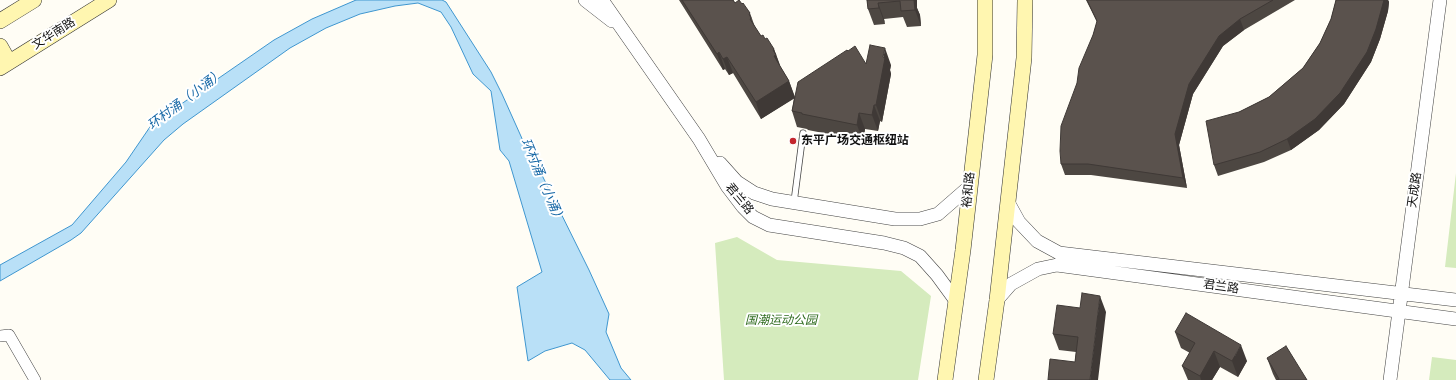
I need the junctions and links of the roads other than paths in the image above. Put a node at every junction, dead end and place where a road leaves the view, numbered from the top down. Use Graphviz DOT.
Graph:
graph roads {
  1 [pos="34,0"];
  2 [pos="108,0"];
  3 [pos="585,0"];
  4 [pos="602,0"];
  5 [pos="986,0"];
  6 [pos="1025,0"];
  7 [pos="1440,0"];
  8 [pos="0,21"];
  9 [pos="623,30"];
  10 [pos="0,46"];
  11 [pos="5,65"];
  12 [pos="803,133"];
  13 [pos="699,139"];
  14 [pos="969,187"];
  15 [pos="1008,202"];
  16 [pos="794,203"];
  17 [pos="1401,293"];
  18 [pos="997,300"];
  19 [pos="1456,300"];
  20 [pos="956,301"];
  21 [pos="1399,310"];
  22 [pos="1456,319"];
  23 [pos="0,336"];
  24 [pos="35,380"];
  25 [pos="945,380"];
  26 [pos="986,380"];
  27 [pos="1390,380"];
  1 -- 8 [label="main road"];
  2 -- 11 [label="main road, 文华南路"];
  3 -- 9 [label="street, 君兰路"];
  4 -- 9 [label="street, 君兰路"];
  5 -- 14 [label="main road, 裕和路"];
  6 -- 15 [label="main road"];
  7 -- 17 [label="street, 天成路"];
  9 -- 13 [label="street, 君兰路"];
  10 -- 11 [label="main road"];
  12 -- 16 [label="lane"];
  13 -- 16 [label="street"];
  13 -- 20 [label="street, 君兰路"];
  14 -- 16 [label="street"];
  14 -- 20 [label="main road, 裕和路"];
  15 -- 17 [label="street, 君兰路"];
  15 -- 18 [label="main road"];
  17 -- 19 [label="street, 君兰路"];
  17 -- 21 [label="street, 天成路"];
  18 -- 21 [label="street, 君兰路"];
  18 -- 26 [label="main road"];
  20 -- 25 [label="main road, 裕和路"];
  21 -- 22 [label="street, 君兰路"];
  21 -- 27 [label="street, 天成路"];
  23 -- 24 [label="street"];
}
